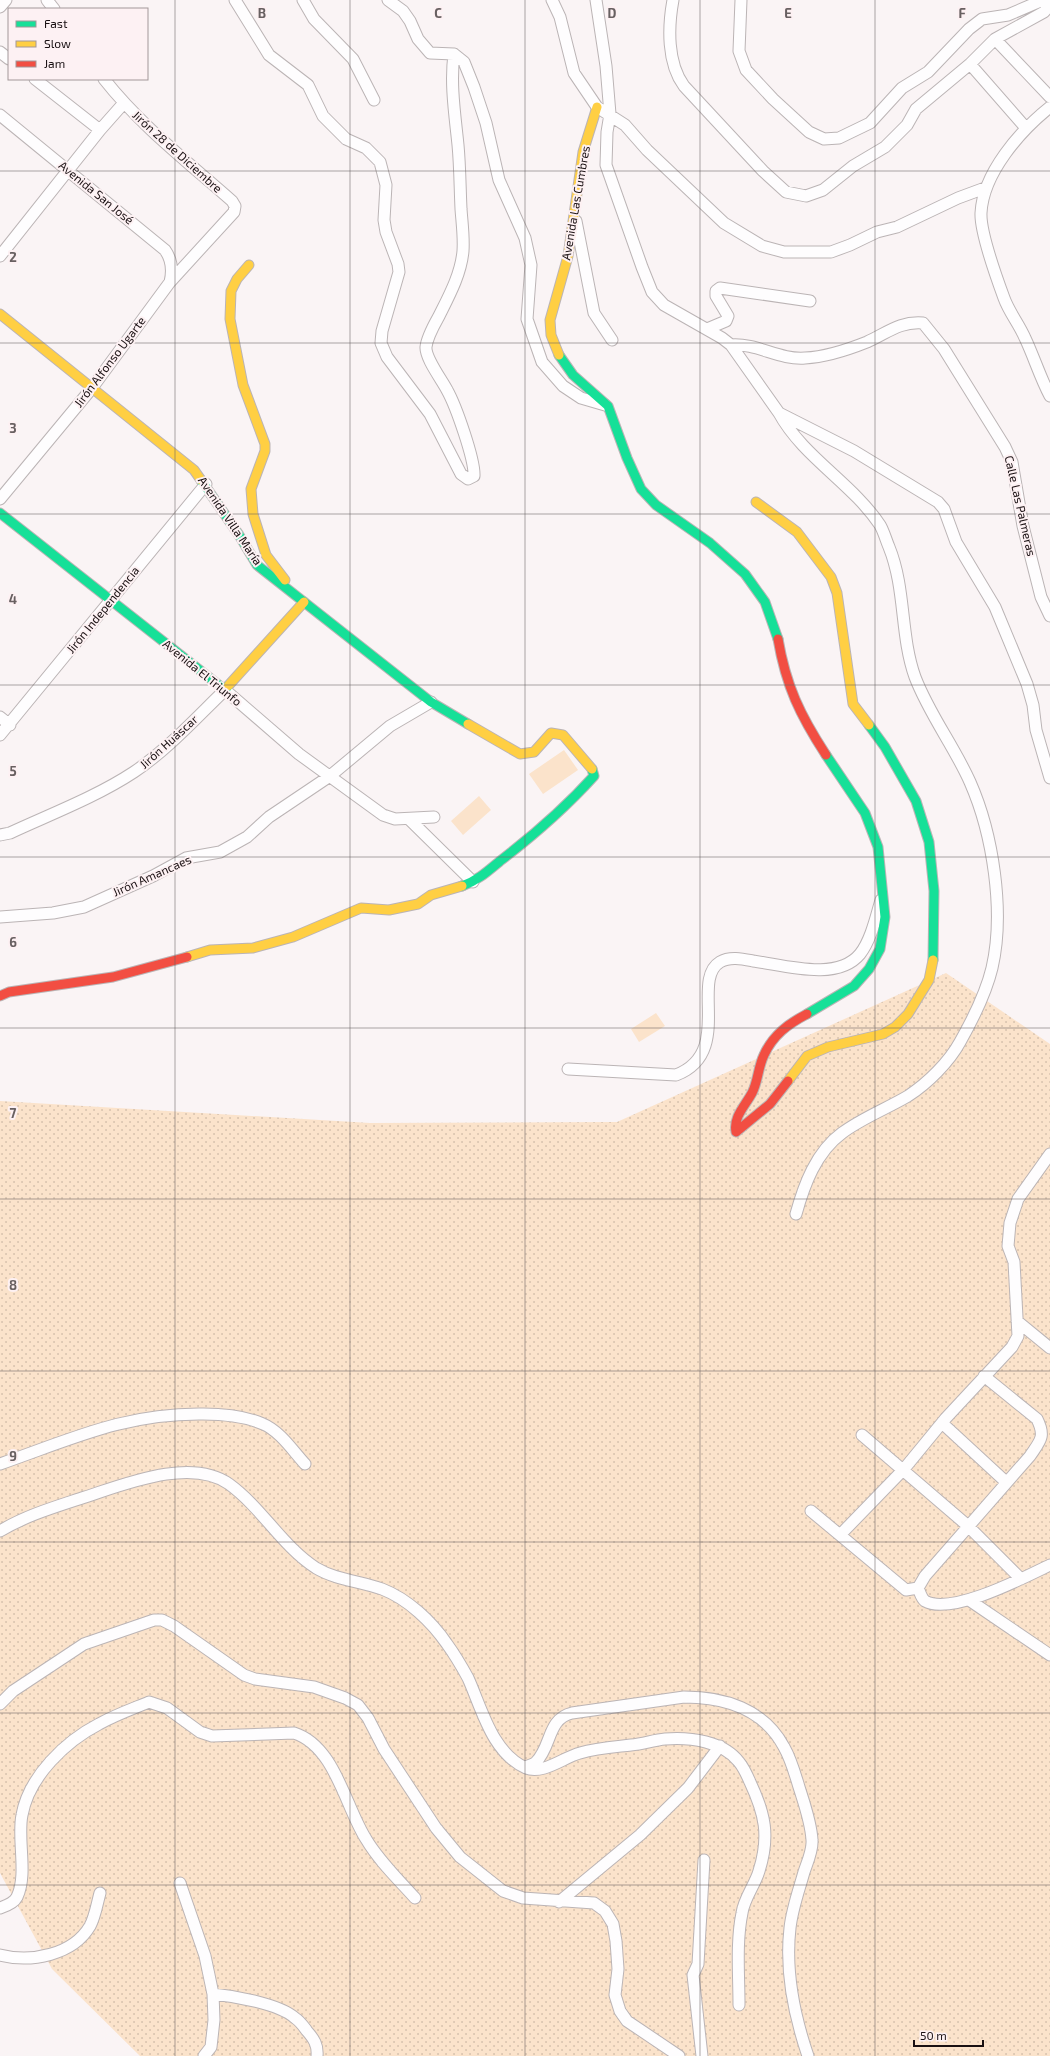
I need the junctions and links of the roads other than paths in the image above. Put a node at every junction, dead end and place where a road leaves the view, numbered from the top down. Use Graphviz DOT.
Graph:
graph roads {
  1 [pos="6,0"];
  2 [pos="47,0"];
  3 [pos="235,0"];
  4 [pos="303,0"];
  5 [pos="388,0"];
  6 [pos="552,0"];
  7 [pos="596,0"];
  8 [pos="673,0"];
  9 [pos="741,0"];
  10 [pos="1030,0"];
  11 [pos="1043,0"];
  12 [pos="1050,5"];
  13 [pos="0,7"];
  14 [pos="53,8"];
  15 [pos="1008,15"];
  16 [pos="995,39"];
  17 [pos="0,52"];
  18 [pos="454,54"];
  19 [pos="8,58"];
  20 [pos="970,64"];
  21 [pos="36,80"];
  22 [pos="105,80"];
  23 [pos="1050,97"];
  24 [pos="374,100"];
  25 [pos="124,104"];
  26 [pos="597,107"];
  27 [pos="1050,107"];
  28 [pos="610,114"];
  29 [pos="0,115"];
  30 [pos="1026,128"];
  31 [pos="100,130"];
  32 [pos="69,170"];
  33 [pos="985,188"];
  34 [pos="575,215"];
  35 [pos="222,225"];
  36 [pos="0,256"];
  37 [pos="249,266"];
  38 [pos="170,282"];
  39 [pos="810,301"];
  40 [pos="0,314"];
  41 [pos="707,329"];
  42 [pos="612,340"];
  43 [pos="731,344"];
  44 [pos="92,388"];
  45 [pos="1050,396"];
  46 [pos="608,406"];
  47 [pos="779,413"];
  48 [pos="206,484"];
  49 [pos="0,499"];
  50 [pos="756,502"];
  51 [pos="0,513"];
  52 [pos="110,600"];
  53 [pos="304,602"];
  54 [pos="1050,616"];
  55 [pos="225,690"];
  56 [pos="431,702"];
  57 [pos="0,717"];
  58 [pos="10,725"];
  59 [pos="0,735"];
  60 [pos="330,776"];
  61 [pos="1050,778"];
  62 [pos="434,817"];
  63 [pos="409,819"];
  64 [pos="0,835"];
  65 [pos="473,882"];
  66 [pos="883,894"];
  67 [pos="0,917"];
  68 [pos="0,996"];
  69 [pos="568,1069"];
  70 [pos="1050,1154"];
  71 [pos="796,1214"];
  72 [pos="1017,1321"];
  73 [pos="1050,1348"];
  74 [pos="984,1376"];
  75 [pos="942,1422"];
  76 [pos="862,1435"];
  77 [pos="0,1464"];
  78 [pos="305,1464"];
  79 [pos="904,1469"];
  80 [pos="1006,1482"];
  81 [pos="811,1511"];
  82 [pos="968,1526"];
  83 [pos="0,1531"];
  84 [pos="840,1535"];
  85 [pos="1045,1567"];
  86 [pos="1050,1576"];
  87 [pos="1021,1580"];
  88 [pos="918,1588"];
  89 [pos="968,1600"];
  90 [pos="1050,1655"];
  91 [pos="0,1704"];
  92 [pos="720,1746"];
  93 [pos="525,1767"];
  94 [pos="704,1860"];
  95 [pos="180,1883"];
  96 [pos="100,1894"];
  97 [pos="415,1898"];
  98 [pos="559,1902"];
  99 [pos="0,1908"];
  100 [pos="0,1955"];
  101 [pos="213,1994"];
  102 [pos="739,2005"];
  103 [pos="210,2054"];
  104 [pos="317,2056"];
  105 [pos="679,2056"];
  106 [pos="702,2056"];
  107 [pos="808,2056"];
  1 -- 13 [label="street"];
  2 -- 14 [label="street"];
  3 -- 18 [label="street"];
  4 -- 24 [label="street"];
  5 -- 18 [label="street"];
  6 -- 26 [label="street"];
  7 -- 28 [label="street"];
  8 -- 20 [label="street"];
  9 -- 15 [label="street"];
  10 -- 15 [label="street"];
  11 -- 15 [label="street"];
  12 -- 16 [label="street"];
  16 -- 20 [label="street"];
  16 -- 23 [label="street"];
  17 -- 19 [label="street"];
  18 -- 46 [label="street"];
  20 -- 30 [label="street"];
  21 -- 31 [label="street"];
  22 -- 25 [label="street, Jirón 28 de Diciembre"];
  25 -- 31 [label="street"];
  25 -- 35 [label="street, Jirón 28 de Diciembre"];
  26 -- 28 [label="street"];
  26 -- 34 [label="street, Avenida Las Cumbres"];
  27 -- 30 [label="street"];
  28 -- 33 [label="street"];
  28 -- 41 [label="street"];
  29 -- 32 [label="street, Avenida San José"];
  30 -- 33 [label="street"];
  31 -- 32 [label="street"];
  32 -- 36 [label="street"];
  32 -- 38 [label="street, Avenida San José"];
  33 -- 45 [label="street"];
  34 -- 42 [label="street"];
  34 -- 46 [label="street, Avenida Las Cumbres"];
  35 -- 38 [label="street, Jirón Alfonso Ugarte"];
  37 -- 53 [label="street"];
  38 -- 44 [label="street, Jirón Alfonso Ugarte"];
  39 -- 41 [label="street"];
  40 -- 44 [label="street, Avenida Villa María"];
  41 -- 43 [label="street"];
  43 -- 47 [label="street"];
  43 -- 54 [label="street, Calle Las Palmeras"];
  44 -- 48 [label="street, Avenida Villa María"];
  44 -- 49 [label="street, Jirón Alfonso Ugarte"];
  46 -- 66 [label="street, Avenida Las Cumbres"];
  47 -- 61 [label="street"];
  47 -- 71 [label="street"];
  48 -- 52 [label="street, Jirón Independencia"];
  48 -- 53 [label="street, Avenida Villa María"];
  50 -- 66 [label="street, Avenida Las Cumbres"];
  51 -- 52 [label="street, Avenida El Triunfo"];
  52 -- 55 [label="street, Avenida El Triunfo"];
  52 -- 58 [label="street, Jirón Independencia"];
  53 -- 55 [label="street, Jirón Huáscar"];
  53 -- 56 [label="street, Avenida Villa María"];
  55 -- 60 [label="street, Avenida El Triunfo"];
  55 -- 64 [label="street, Jirón Huáscar"];
  56 -- 60 [label="street, Jirón Amancaes"];
  56 -- 65 [label="street, Avenida Villa María"];
  57 -- 58 [label="street"];
  58 -- 59 [label="street, Jirón Independencia"];
  60 -- 63 [label="street, Avenida El Triunfo"];
  60 -- 67 [label="street, Jirón Amancaes"];
  62 -- 63 [label="street, Avenida El Triunfo"];
  63 -- 65 [label="street"];
  65 -- 68 [label="street"];
  66 -- 69 [label="street"];
  70 -- 72 [label="street"];
  72 -- 73 [label="street"];
  72 -- 74 [label="street"];
  74 -- 75 [label="street"];
  74 -- 80 [label="street"];
  75 -- 79 [label="street"];
  75 -- 80 [label="street"];
  76 -- 79 [label="street"];
  77 -- 78 [label="street"];
  79 -- 82 [label="street"];
  79 -- 84 [label="street"];
  80 -- 82 [label="street"];
  81 -- 84 [label="street"];
  82 -- 87 [label="street"];
  82 -- 88 [label="street"];
  83 -- 93 [label="street"];
  84 -- 88 [label="street"];
  85 -- 86 [label="street"];
  85 -- 87 [label="street"];
  87 -- 89 [label="street"];
  88 -- 89 [label="street"];
  89 -- 90 [label="street"];
  91 -- 98 [label="street"];
  92 -- 93 [label="street"];
  92 -- 98 [label="street"];
  92 -- 102 [label="street"];
  93 -- 107 [label="street"];
  94 -- 106 [label="street"];
  95 -- 101 [label="street"];
  96 -- 100 [label="street"];
  97 -- 99 [label="street"];
  98 -- 105 [label="street"];
  101 -- 103 [label="street"];
  101 -- 104 [label="street"];
}
